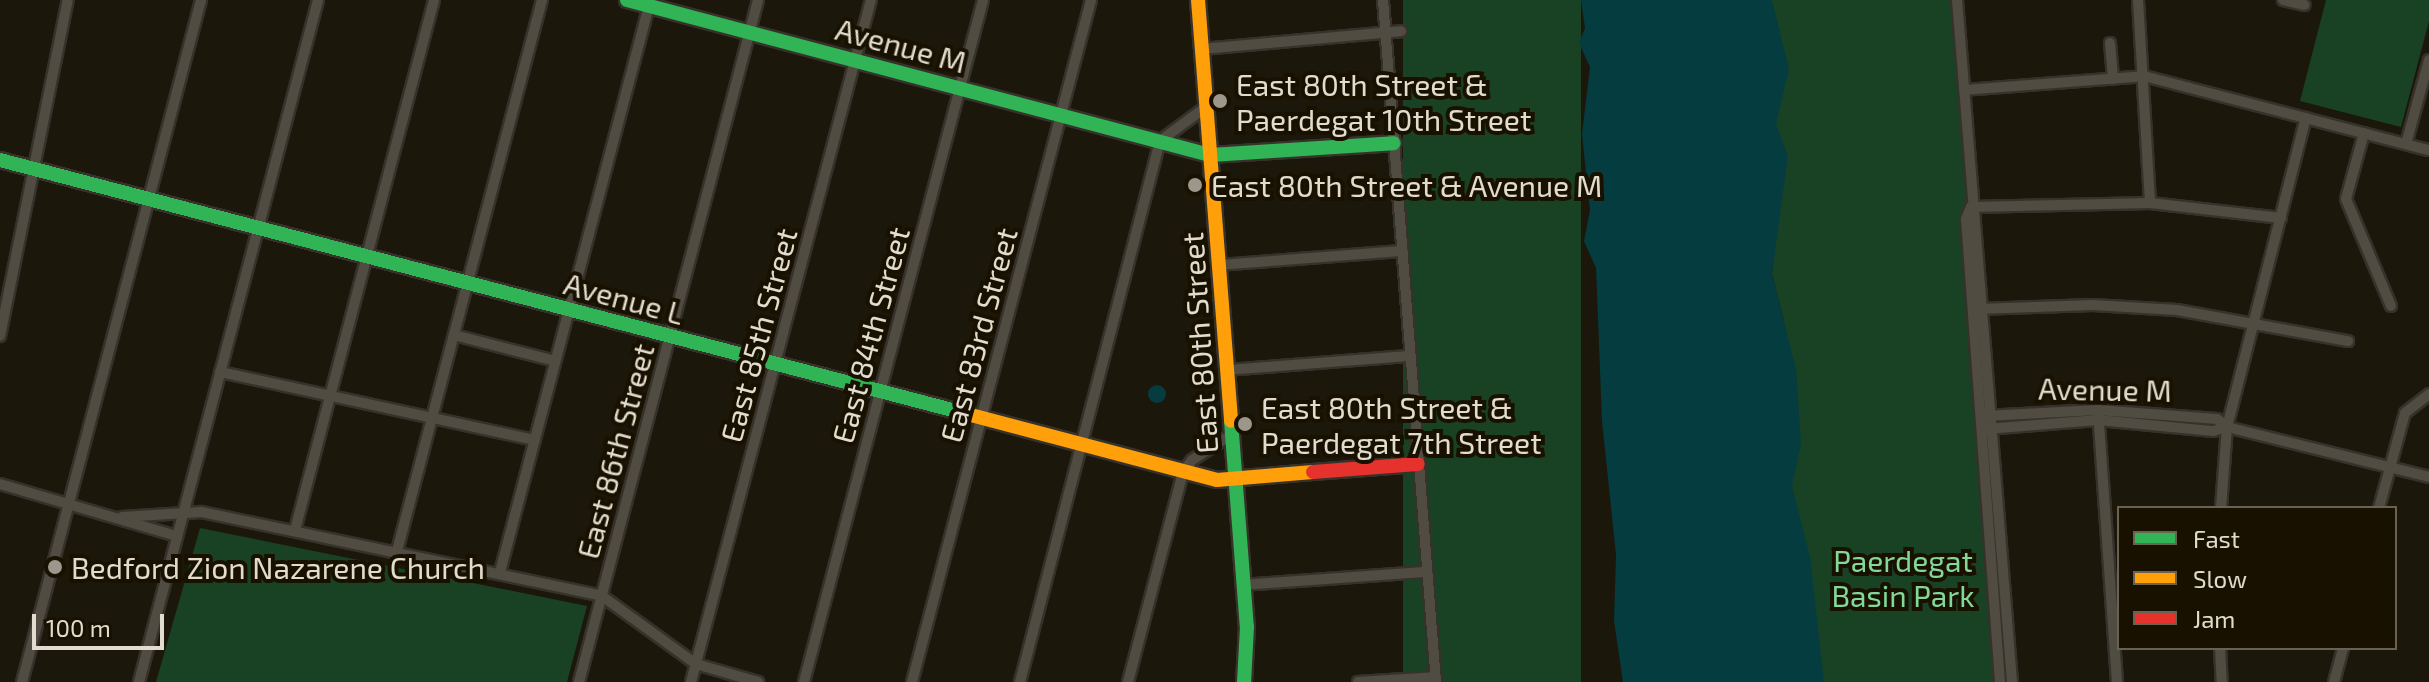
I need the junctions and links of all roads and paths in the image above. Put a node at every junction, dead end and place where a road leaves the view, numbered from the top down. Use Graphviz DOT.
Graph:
graph roads {
  1 [pos="68,0"];
  2 [pos="201,0"];
  3 [pos="318,0"];
  4 [pos="434,0"];
  5 [pos="542,0"];
  6 [pos="627,0"];
  7 [pos="758,0"];
  8 [pos="871,0"];
  9 [pos="983,0"];
  10 [pos="1091,0"];
  11 [pos="1198,0"];
  12 [pos="1383,0"];
  13 [pos="1957,0"];
  14 [pos="2138,0"];
  15 [pos="2283,0"];
  16 [pos="650,3"];
  17 [pos="2304,5"];
  18 [pos="1401,31"];
  19 [pos="750,32"];
  20 [pos="1386,32"];
  21 [pos="2110,43"];
  22 [pos="1201,49"];
  23 [pos="855,60"];
  24 [pos="2429,60"];
  25 [pos="2144,76"];
  26 [pos="2113,79"];
  27 [pos="960,87"];
  28 [pos="1964,90"];
  29 [pos="1206,107"];
  30 [pos="1061,114"];
  31 [pos="2306,118"];
  32 [pos="2364,133"];
  33 [pos="1160,141"];
  34 [pos="1394,143"];
  35 [pos="2406,144"];
  36 [pos="2429,150"];
  37 [pos="1210,155"];
  38 [pos="0,160"];
  39 [pos="36,169"];
  40 [pos="149,199"];
  41 [pos="2150,203"];
  42 [pos="1971,207"];
  43 [pos="2281,218"];
  44 [pos="258,227"];
  45 [pos="1402,251"];
  46 [pos="367,256"];
  47 [pos="1219,265"];
  48 [pos="468,283"];
  49 [pos="2391,306"];
  50 [pos="1977,309"];
  51 [pos="569,310"];
  52 [pos="2256,321"];
  53 [pos="454,335"];
  54 [pos="0,336"];
  55 [pos="670,337"];
  56 [pos="2348,341"];
  57 [pos="1409,356"];
  58 [pos="555,361"];
  59 [pos="775,364"];
  60 [pos="1227,370"];
  61 [pos="220,372"];
  62 [pos="880,392"];
  63 [pos="2429,394"];
  64 [pos="330,397"];
  65 [pos="2098,415"];
  66 [pos="1985,416"];
  67 [pos="433,417"];
  68 [pos="981,418"];
  69 [pos="2227,427"];
  70 [pos="1986,429"];
  71 [pos="1231,435"];
  72 [pos="535,440"];
  73 [pos="1082,445"];
  74 [pos="1418,464"];
  75 [pos="2390,467"];
  76 [pos="1183,472"];
  77 [pos="2429,477"];
  78 [pos="1235,479"];
  79 [pos="0,484"];
  80 [pos="70,502"];
  81 [pos="2221,506"];
  82 [pos="2380,506"];
  83 [pos="183,514"];
  84 [pos="122,517"];
  85 [pos="295,530"];
  86 [pos="177,536"];
  87 [pos="397,551"];
  88 [pos="500,572"];
  89 [pos="1426,572"];
  90 [pos="1243,585"];
  91 [pos="602,596"];
  92 [pos="2220,650"];
  93 [pos="2342,650"];
  94 [pos="696,664"];
  95 [pos="1436,680"];
  96 [pos="22,682"];
  97 [pos="139,682"];
  98 [pos="579,682"];
  99 [pos="691,682"];
  100 [pos="758,682"];
  101 [pos="804,682"];
  102 [pos="912,682"];
  103 [pos="1020,682"];
  104 [pos="1128,682"];
  105 [pos="1244,682"];
  106 [pos="1358,682"];
  107 [pos="2000,682"];
  108 [pos="2012,682"];
  109 [pos="2117,682"];
  110 [pos="2222,682"];
  111 [pos="2334,682"];
  1 -- 39 [label="street"];
  2 -- 40 [label="street"];
  3 -- 44 [label="street"];
  4 -- 46 [label="street"];
  5 -- 48 [label="street"];
  6 -- 16 [label="street, Avenue M"];
  7 -- 19 [label="street, East 86th Street"];
  8 -- 23 [label="street, East 85th Street"];
  9 -- 27 [label="street, East 84th Street"];
  10 -- 30 [label="street, East 83rd Street"];
  11 -- 22 [label="street, East 80th Street"];
  12 -- 20 [label="street"];
  13 -- 28 [label="street"];
  14 -- 25 [label="street"];
  15 -- 17 [label="street"];
  16 -- 19 [label="street, Avenue M"];
  16 -- 51 [label="street"];
  18 -- 20 [label="street"];
  19 -- 23 [label="street, Avenue M"];
  19 -- 55 [label="street, East 86th Street"];
  20 -- 22 [label="street"];
  20 -- 34 [label="street"];
  21 -- 26 [label="street"];
  22 -- 29 [label="street, East 80th Street"];
  23 -- 27 [label="street, Avenue M"];
  23 -- 59 [label="street, East 85th Street"];
  24 -- 35 [label="street"];
  25 -- 26 [label="street"];
  25 -- 31 [label="street"];
  25 -- 41 [label="street"];
  26 -- 28 [label="street"];
  27 -- 30 [label="street, Avenue M"];
  27 -- 62 [label="street, East 84th Street"];
  28 -- 42 [label="street"];
  29 -- 33 [label="street"];
  29 -- 37 [label="street, East 80th Street"];
  30 -- 33 [label="street, Avenue M"];
  30 -- 68 [label="street, East 83rd Street"];
  31 -- 32 [label="street"];
  31 -- 43 [label="street"];
  32 -- 35 [label="street"];
  32 -- 49 [label="street"];
  33 -- 37 [label="street, Avenue M"];
  33 -- 73 [label="street"];
  34 -- 37 [label="street, Avenue M"];
  34 -- 45 [label="street"];
  35 -- 36 [label="street"];
  37 -- 47 [label="street, East 80th Street"];
  38 -- 39 [label="street, Avenue L"];
  39 -- 40 [label="street, Avenue L"];
  39 -- 54 [label="street"];
  40 -- 44 [label="street, Avenue L"];
  40 -- 80 [label="street"];
  41 -- 42 [label="street"];
  41 -- 43 [label="street"];
  42 -- 50 [label="street"];
  43 -- 52 [label="street"];
  44 -- 46 [label="street, Avenue L"];
  44 -- 61 [label="street"];
  45 -- 47 [label="street"];
  45 -- 57 [label="street"];
  46 -- 48 [label="street, Avenue L"];
  46 -- 64 [label="street"];
  47 -- 60 [label="street, East 80th Street"];
  48 -- 51 [label="street, Avenue L"];
  48 -- 53 [label="street"];
  50 -- 52 [label="street"];
  50 -- 66 [label="street"];
  51 -- 55 [label="street, Avenue L"];
  51 -- 58 [label="street"];
  52 -- 56 [label="street"];
  52 -- 69 [label="street"];
  53 -- 58 [label="street"];
  53 -- 67 [label="street"];
  55 -- 59 [label="street, Avenue L"];
  55 -- 91 [label="street, East 86th Street"];
  57 -- 60 [label="street"];
  57 -- 74 [label="street"];
  58 -- 72 [label="street"];
  59 -- 62 [label="street, Avenue L"];
  59 -- 94 [label="street, East 85th Street"];
  60 -- 71 [label="street, East 80th Street"];
  61 -- 64 [label="street"];
  61 -- 83 [label="street"];
  62 -- 68 [label="street, Avenue L"];
  62 -- 101 [label="street, East 84th Street"];
  63 -- 75 [label="street"];
  64 -- 67 [label="street"];
  64 -- 85 [label="street"];
  65 -- 66 [label="street, Avenue M"];
  65 -- 69 [label="street, Avenue M"];
  65 -- 70 [label="street, Avenue M"];
  65 -- 109 [label="street"];
  66 -- 70 [label="street"];
  67 -- 72 [label="street"];
  67 -- 87 [label="street"];
  68 -- 73 [label="street, Avenue L"];
  68 -- 102 [label="street, East 83rd Street"];
  69 -- 75 [label="street, Avenue M"];
  69 -- 81 [label="street"];
  70 -- 107 [label="street"];
  70 -- 108 [label="street"];
  71 -- 76 [label="street"];
  71 -- 78 [label="street, East 80th Street"];
  72 -- 88 [label="street"];
  73 -- 76 [label="street, Avenue L"];
  73 -- 103 [label="street"];
  74 -- 78 [label="street, Avenue L"];
  74 -- 89 [label="street"];
  75 -- 77 [label="street, Avenue M"];
  75 -- 82 [label="street"];
  76 -- 78 [label="street, Avenue L"];
  76 -- 104 [label="street"];
  78 -- 90 [label="street, East 80th Street"];
  79 -- 80 [label="street"];
  80 -- 84 [label="street"];
  80 -- 96 [label="street"];
  83 -- 84 [label="street"];
  83 -- 85 [label="street"];
  83 -- 86 [label="street"];
  84 -- 86 [label="street"];
  85 -- 87 [label="street"];
  86 -- 97 [label="street"];
  87 -- 88 [label="street"];
  88 -- 91 [label="street"];
  89 -- 90 [label="street"];
  89 -- 95 [label="street"];
  90 -- 105 [label="street, East 80th Street"];
  91 -- 94 [label="street"];
  91 -- 98 [label="street, East 86th Street"];
  92 -- 110 [label="street"];
  93 -- 111 [label="street"];
  94 -- 99 [label="street, East 85th Street"];
  94 -- 100 [label="street"];
  95 -- 106 [label="street"];
}
